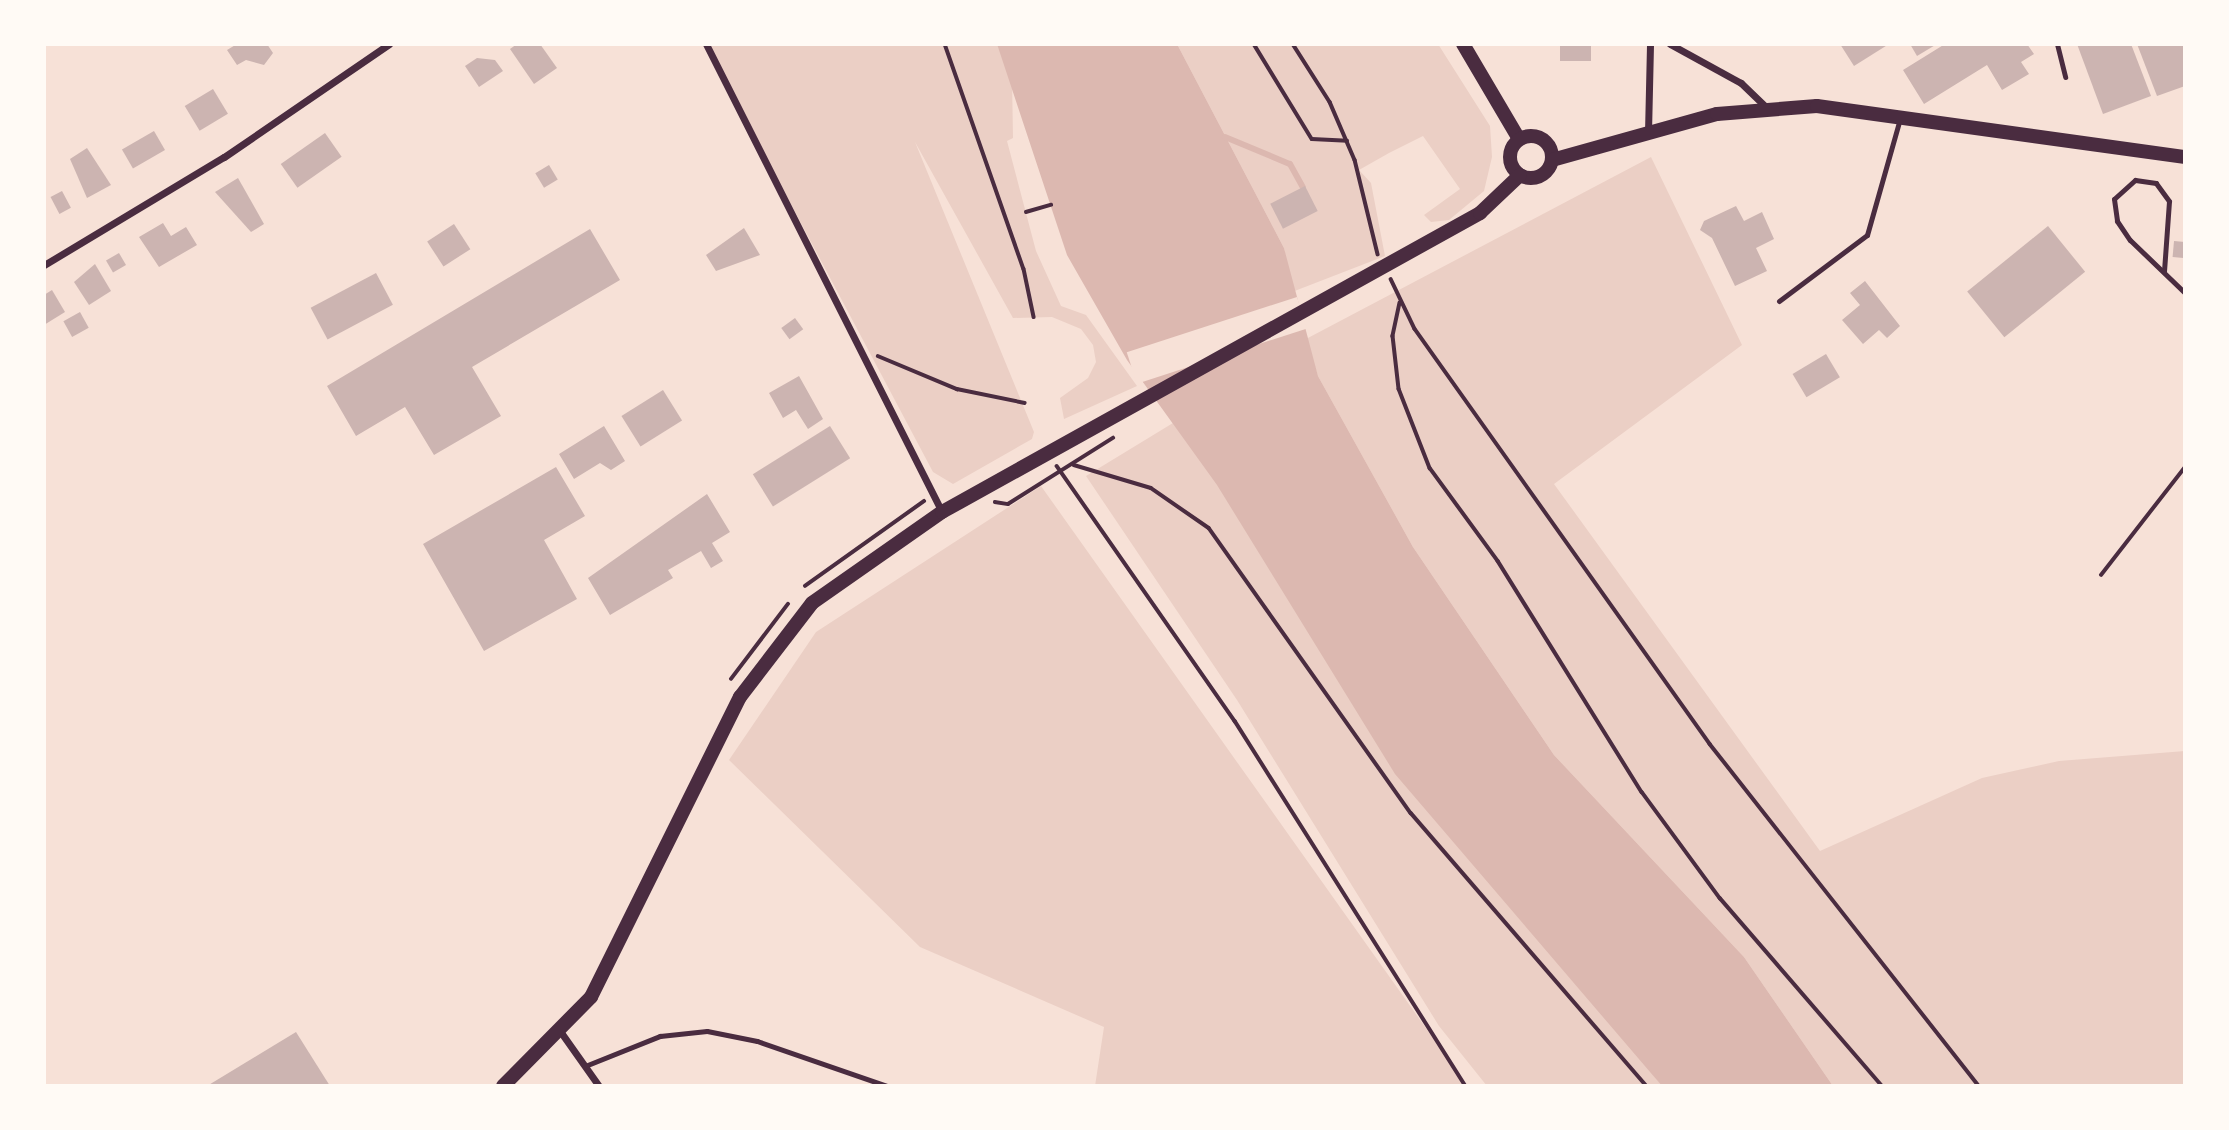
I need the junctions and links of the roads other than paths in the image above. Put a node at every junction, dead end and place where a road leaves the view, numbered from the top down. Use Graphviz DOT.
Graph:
graph roads {
  1 [pos="389,44"];
  2 [pos="706,44"];
  3 [pos="1463,44"];
  4 [pos="1650,44"];
  5 [pos="1670,44"];
  6 [pos="2057,44"];
  7 [pos="2064,76"];
  8 [pos="1766,107"];
  9 [pos="1900,114"];
  10 [pos="1648,133"];
  11 [pos="1519,139"];
  12 [pos="2185,157"];
  13 [pos="1552,160"];
  14 [pos="1520,175"];
  15 [pos="44,265"];
  16 [pos="2164,271"];
  17 [pos="2185,293"];
  18 [pos="1779,301"];
  19 [pos="942,512"];
  20 [pos="560,1031"];
  21 [pos="584,1066"];
  22 [pos="503,1086"];
  23 [pos="599,1086"];
  24 [pos="887,1086"];
  1 -- 15 [label="street"];
  2 -- 19 [label="street"];
  3 -- 11 [label="main road"];
  4 -- 10 [label="street"];
  5 -- 8 [label="street"];
  6 -- 7 [label="lane"];
  8 -- 9 [label="main road"];
  8 -- 10 [label="main road"];
  9 -- 12 [label="main road"];
  9 -- 18 [label="lane"];
  10 -- 13 [label="main road"];
  11 -- 13 [label="main road"];
  11 -- 14 [label="main road"];
  13 -- 14 [label="main road"];
  14 -- 19 [label="main road"];
  16 -- 16 [label="lane"];
  16 -- 17 [label="lane"];
  19 -- 20 [label="main road"];
  20 -- 21 [label="street"];
  20 -- 22 [label="main road"];
  21 -- 23 [label="street"];
  21 -- 24 [label="lane"];
}
